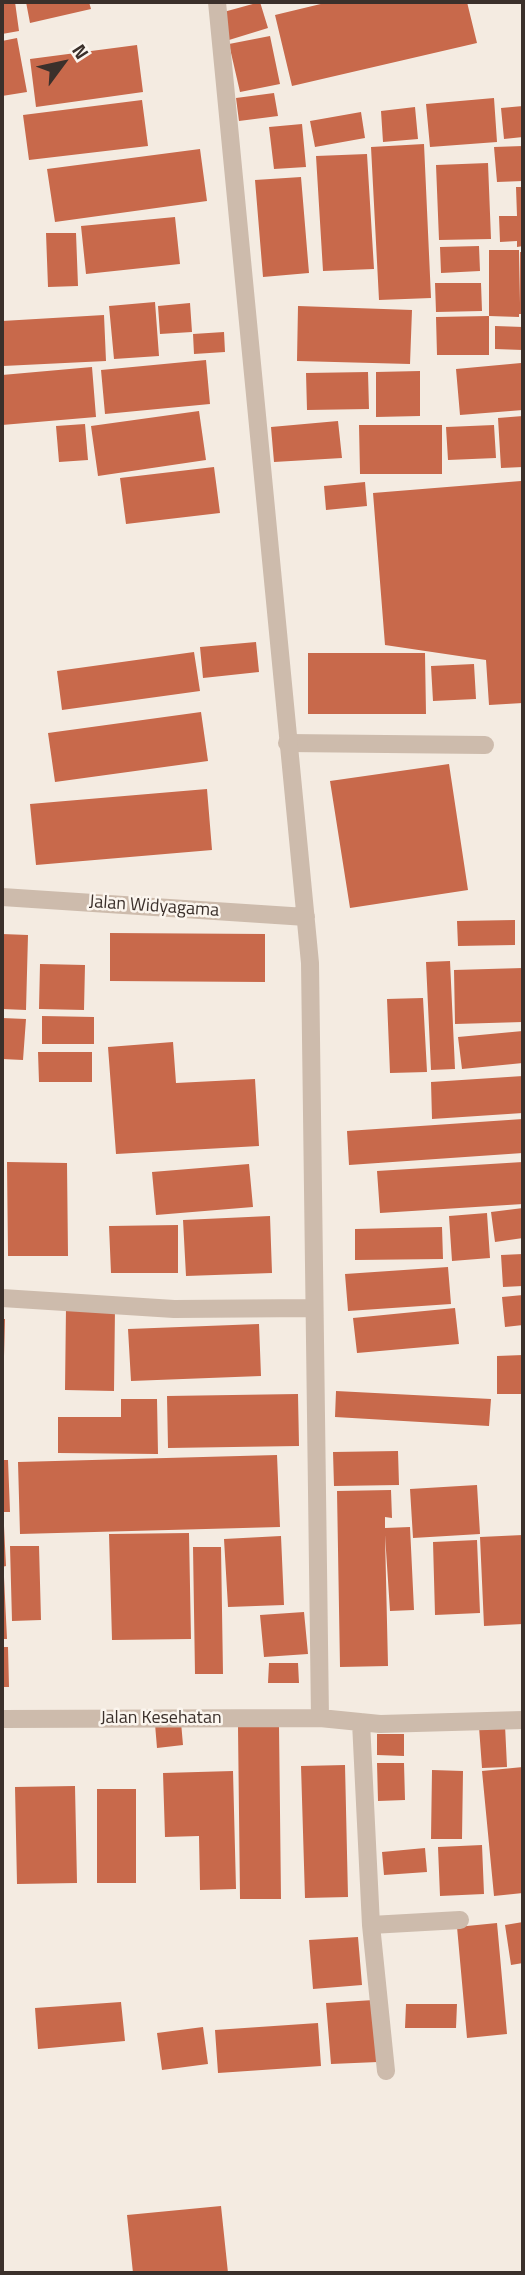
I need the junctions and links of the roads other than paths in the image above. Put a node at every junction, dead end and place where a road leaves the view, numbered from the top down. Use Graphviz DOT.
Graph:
graph roads {
  1 [pos="217,2"];
  2 [pos="287,743"];
  3 [pos="485,745"];
  4 [pos="2,897"];
  5 [pos="306,917"];
  6 [pos="2,1298"];
  7 [pos="314,1308"];
  8 [pos="320,1718"];
  9 [pos="2,1719"];
  10 [pos="523,1720"];
  11 [pos="361,1722"];
  12 [pos="460,1920"];
  13 [pos="371,1924"];
  14 [pos="386,2071"];
  1 -- 2 [label="street"];
  2 -- 3 [label="street"];
  2 -- 5 [label="street"];
  4 -- 5 [label="street, Jalan Widyagama"];
  5 -- 7 [label="street"];
  6 -- 7 [label="street"];
  7 -- 8 [label="street"];
  8 -- 9 [label="street, Jalan Kesehatan"];
  8 -- 11 [label="street, Jalan Kesehatan"];
  10 -- 11 [label="street, Jalan Kesehatan"];
  11 -- 13 [label="street"];
  12 -- 13 [label="street"];
  13 -- 14 [label="street"];
}
